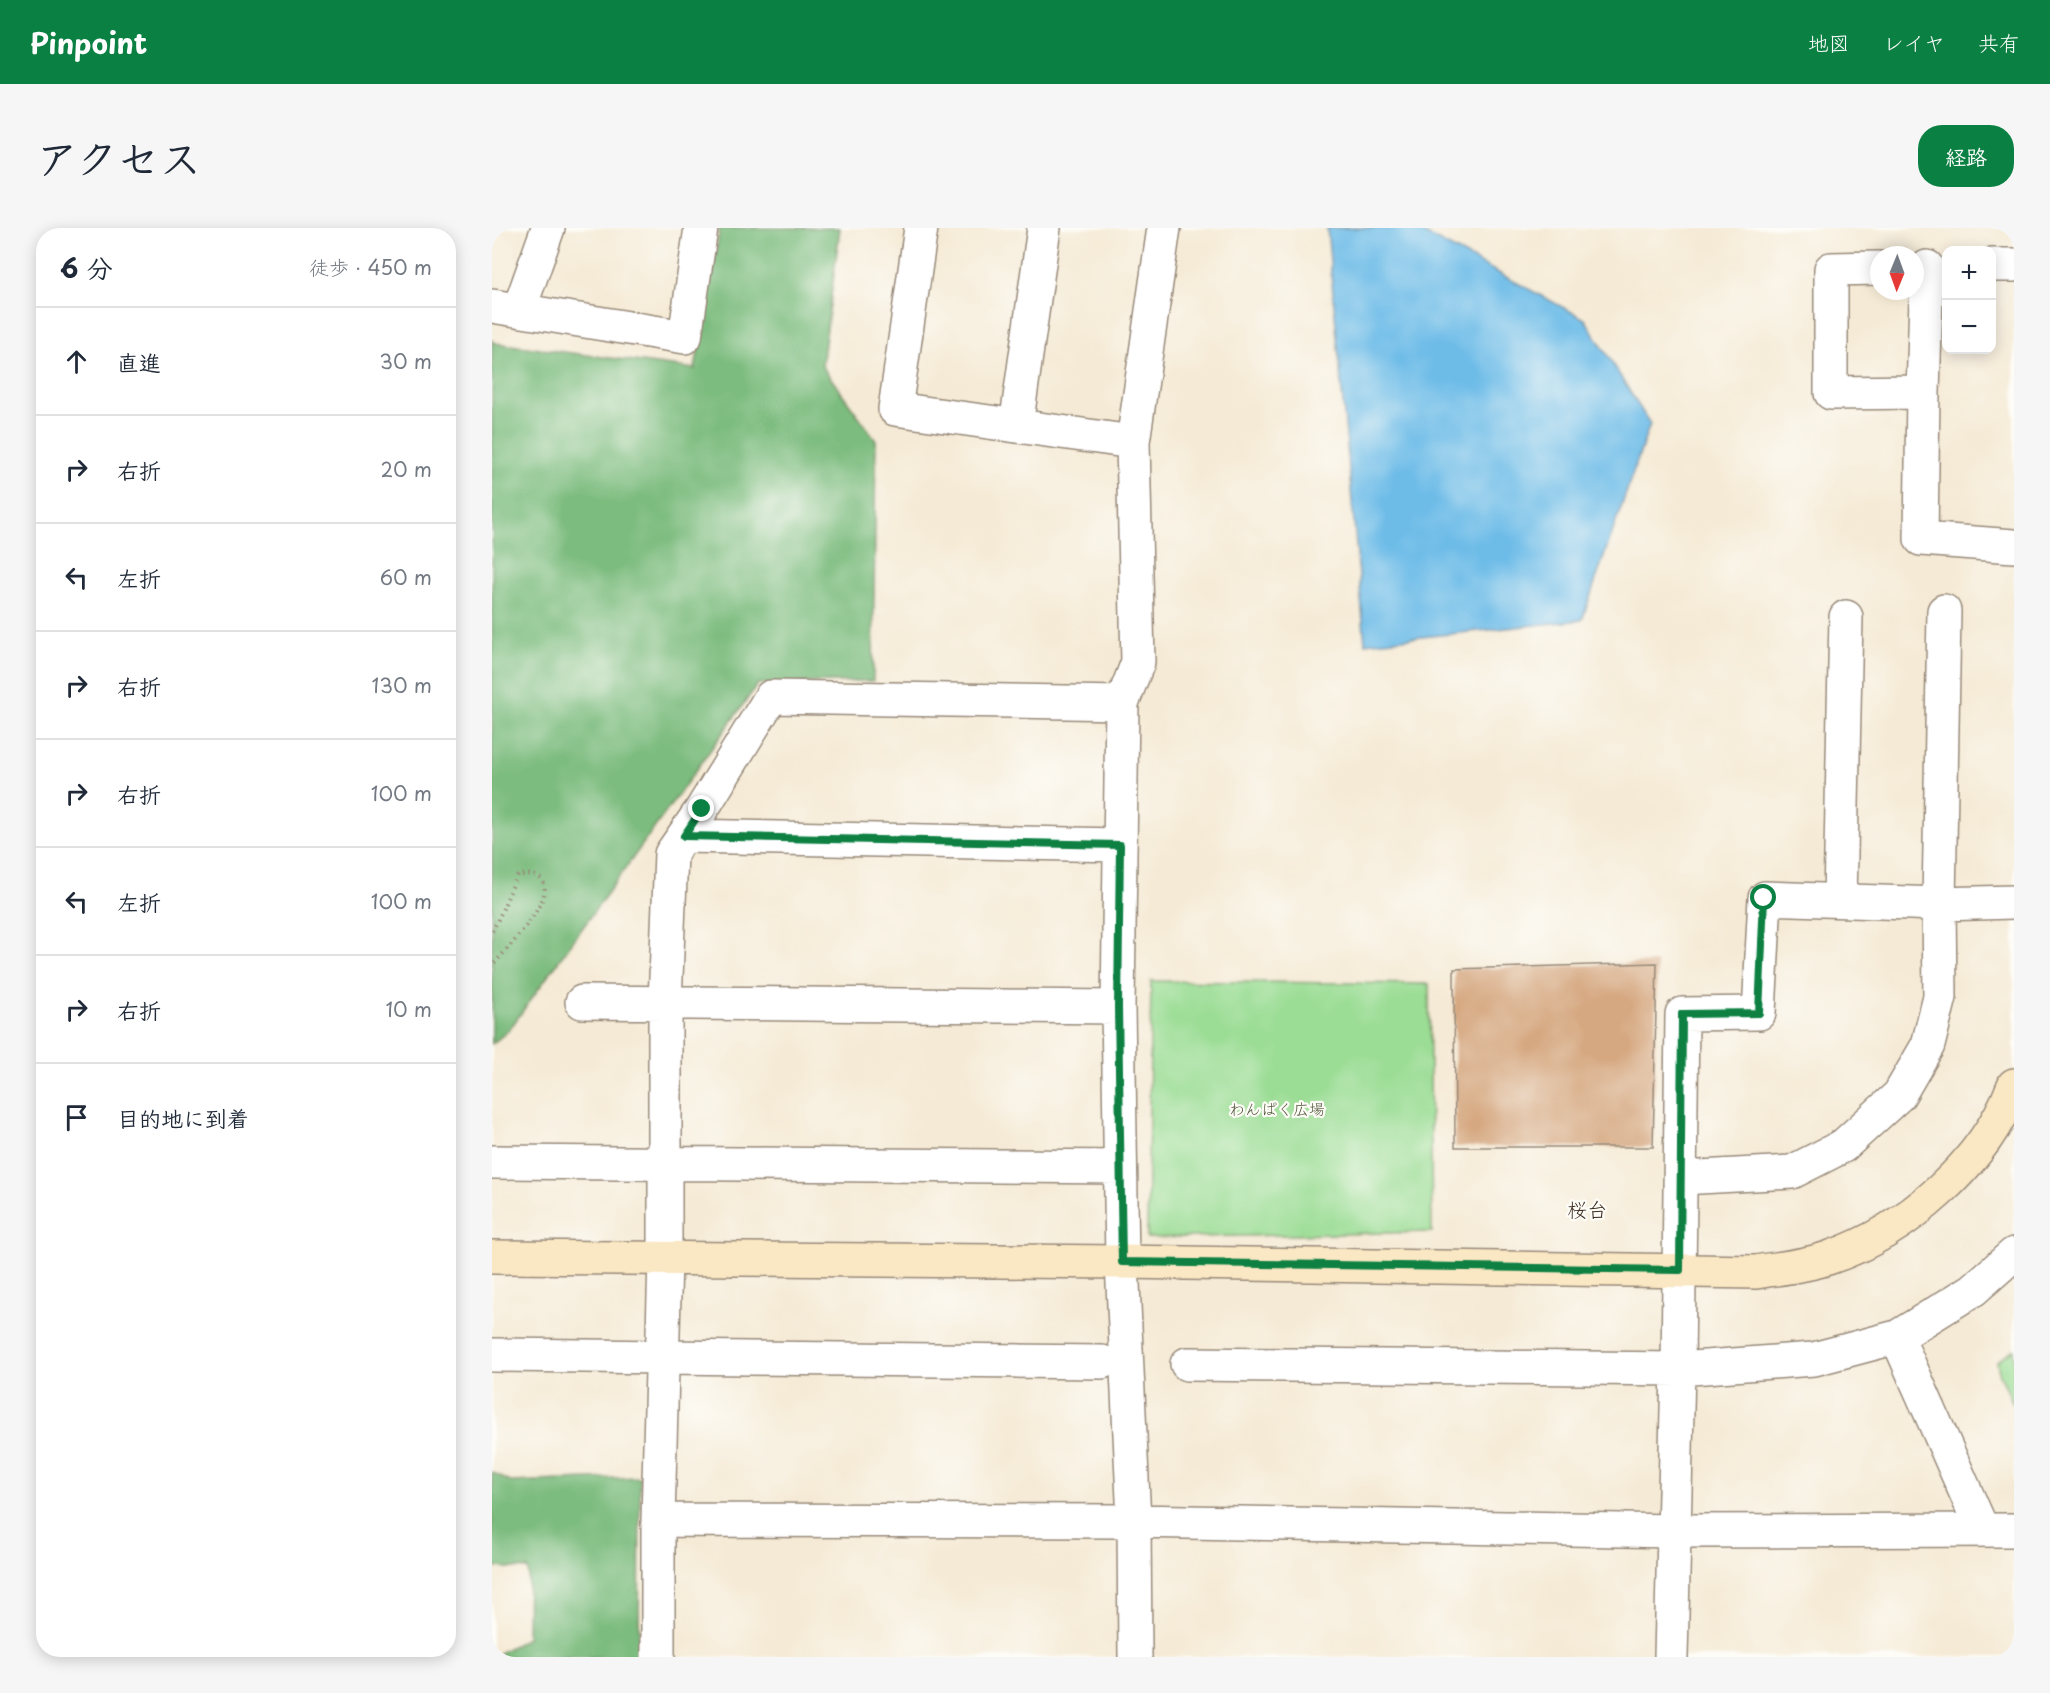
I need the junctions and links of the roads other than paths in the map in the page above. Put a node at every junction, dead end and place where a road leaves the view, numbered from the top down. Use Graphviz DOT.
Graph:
graph roads {
  1 [pos="548,228"];
  2 [pos="701,228"];
  3 [pos="921,228"];
  4 [pos="1044,228"];
  5 [pos="1164,228"];
  6 [pos="2014,265"];
  7 [pos="1996,266"];
  8 [pos="1930,267"];
  9 [pos="1870,268"];
  10 [pos="506,308"];
  11 [pos="1923,392"];
  12 [pos="1016,426"];
  13 [pos="1132,442"];
  14 [pos="2014,546"];
  15 [pos="1944,611"];
  16 [pos="1846,617"];
  17 [pos="1122,703"];
  18 [pos="684,836"];
  19 [pos="1120,845"];
  20 [pos="1840,900"];
  21 [pos="2014,902"];
  22 [pos="1939,904"];
  23 [pos="582,1002"];
  24 [pos="665,1002"];
  25 [pos="1118,1007"];
  26 [pos="2014,1085"];
  27 [pos="492,1162"];
  28 [pos="665,1162"];
  29 [pos="1120,1167"];
  30 [pos="1681,1178"];
  31 [pos="2014,1254"];
  32 [pos="492,1257"];
  33 [pos="665,1258"];
  34 [pos="1122,1262"];
  35 [pos="1680,1270"];
  36 [pos="1897,1336"];
  37 [pos="492,1356"];
  38 [pos="662,1358"];
  39 [pos="1102,1362"];
  40 [pos="1187,1364"];
  41 [pos="1678,1369"];
  42 [pos="658,1520"];
  43 [pos="1134,1521"];
  44 [pos="1998,1529"];
  45 [pos="1673,1531"];
  46 [pos="658,1657"];
  47 [pos="1135,1657"];
  48 [pos="1671,1657"];
  1 -- 10 [label="street"];
  2 -- 10 [label="street"];
  3 -- 12 [label="street"];
  4 -- 12 [label="street"];
  5 -- 13 [label="street"];
  6 -- 7 [label="street"];
  8 -- 11 [label="street"];
  9 -- 11 [label="street"];
  11 -- 14 [label="street"];
  12 -- 13 [label="street"];
  13 -- 17 [label="street"];
  15 -- 22 [label="street"];
  16 -- 20 [label="street"];
  17 -- 18 [label="street"];
  17 -- 19 [label="street"];
  18 -- 19 [label="street"];
  18 -- 24 [label="street"];
  19 -- 25 [label="street"];
  20 -- 22 [label="street"];
  20 -- 30 [label="street"];
  21 -- 22 [label="street"];
  22 -- 30 [label="street"];
  23 -- 24 [label="street"];
  24 -- 25 [label="street"];
  24 -- 28 [label="street"];
  25 -- 29 [label="street"];
  26 -- 35 [label="street"];
  27 -- 28 [label="street"];
  28 -- 29 [label="street"];
  28 -- 33 [label="street"];
  29 -- 34 [label="street"];
  30 -- 35 [label="street"];
  31 -- 36 [label="street"];
  32 -- 33 [label="street"];
  33 -- 34 [label="street"];
  33 -- 38 [label="street"];
  34 -- 35 [label="street"];
  34 -- 43 [label="street"];
  35 -- 41 [label="street"];
  36 -- 41 [label="street"];
  36 -- 44 [label="street"];
  37 -- 38 [label="street"];
  38 -- 39 [label="street"];
  38 -- 42 [label="street"];
  40 -- 41 [label="street"];
  41 -- 45 [label="street"];
  42 -- 43 [label="street"];
  42 -- 46 [label="street"];
  43 -- 45 [label="street"];
  43 -- 47 [label="street"];
  44 -- 45 [label="street"];
  45 -- 48 [label="street"];
}
